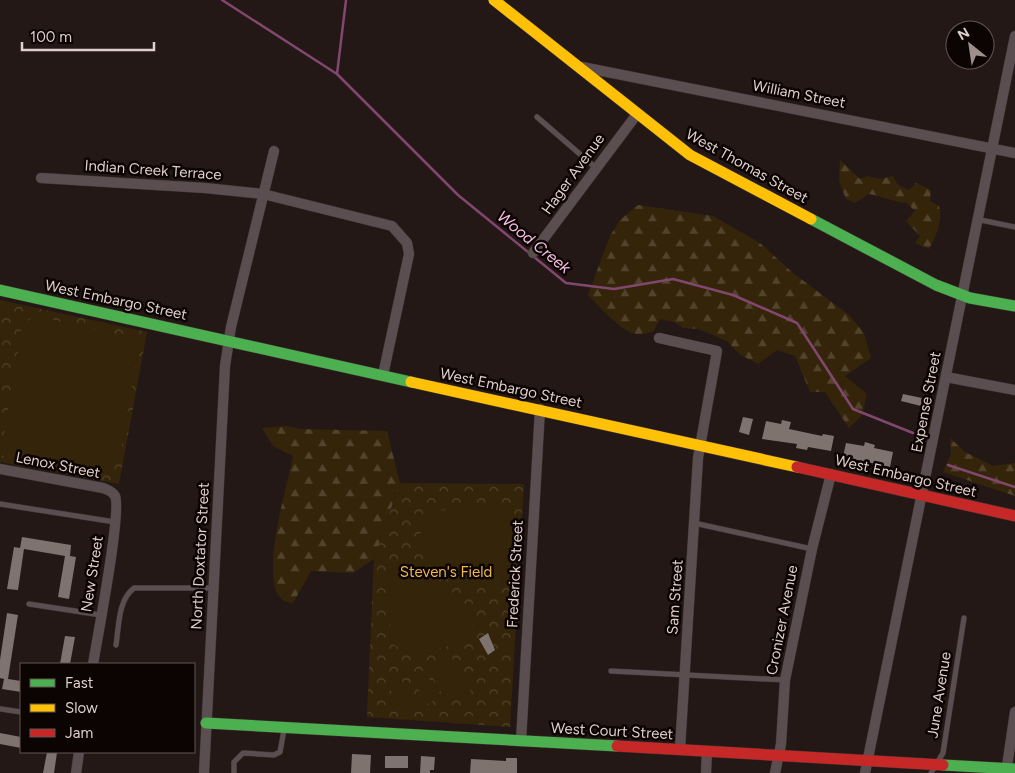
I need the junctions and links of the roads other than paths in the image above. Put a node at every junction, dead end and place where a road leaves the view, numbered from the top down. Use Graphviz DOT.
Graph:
graph roads {
  1 [pos="494,0"];
  2 [pos="1015,36"];
  3 [pos="577,66"];
  4 [pos="1011,77"];
  5 [pos="637,114"];
  6 [pos="536,116"];
  7 [pos="993,148"];
  8 [pos="274,151"];
  9 [pos="1015,153"];
  10 [pos="596,168"];
  11 [pos="41,178"];
  12 [pos="263,194"];
  13 [pos="976,219"];
  14 [pos="1015,227"];
  15 [pos="533,254"];
  16 [pos="0,290"];
  17 [pos="962,296"];
  18 [pos="1015,306"];
  19 [pos="659,338"];
  20 [pos="228,341"];
  21 [pos="382,375"];
  22 [pos="946,377"];
  23 [pos="1015,390"];
  24 [pos="540,409"];
  25 [pos="700,446"];
  26 [pos="0,469"];
  27 [pos="831,474"];
  28 [pos="110,490"];
  29 [pos="922,494"];
  30 [pos="0,504"];
  31 [pos="1015,516"];
  32 [pos="116,522"];
  33 [pos="694,523"];
  34 [pos="812,549"];
  35 [pos="214,588"];
  36 [pos="29,604"];
  37 [pos="101,615"];
  38 [pos="964,618"];
  39 [pos="116,644"];
  40 [pos="93,663"];
  41 [pos="611,671"];
  42 [pos="685,674"];
  43 [pos="785,680"];
  44 [pos="1,709"];
  45 [pos="20,712"];
  46 [pos="1015,712"];
  47 [pos="206,724"];
  48 [pos="284,728"];
  49 [pos="521,741"];
  50 [pos="680,750"];
  51 [pos="707,751"];
  52 [pos="79,753"];
  53 [pos="778,755"];
  54 [pos="868,760"];
  55 [pos="933,768"];
  56 [pos="1009,770"];
  57 [pos="76,773"];
  58 [pos="204,773"];
  59 [pos="234,773"];
  60 [pos="706,773"];
  61 [pos="775,773"];
  62 [pos="865,773"];
  1 -- 3 [label="street, West Thomas Street"];
  2 -- 4 [label="street, Expense Street"];
  3 -- 5 [label="street, West Thomas Street"];
  3 -- 7 [label="street, William Street"];
  4 -- 7 [label="street, Expense Street"];
  5 -- 10 [label="street, Hager Avenue"];
  5 -- 17 [label="street, West Thomas Street"];
  6 -- 10 [label="lane"];
  7 -- 9 [label="street, William Street"];
  7 -- 13 [label="street, Expense Street"];
  8 -- 12 [label="street"];
  10 -- 15 [label="street, Hager Avenue"];
  11 -- 12 [label="street, Indian Creek Terrace"];
  12 -- 20 [label="street"];
  12 -- 21 [label="street, Indian Creek Terrace"];
  13 -- 14 [label="lane"];
  13 -- 17 [label="street, Expense Street"];
  16 -- 20 [label="street, West Embargo Street"];
  17 -- 18 [label="street, West Thomas Street"];
  17 -- 22 [label="street, Expense Street"];
  19 -- 25 [label="street, Sam Street"];
  20 -- 21 [label="street, West Embargo Street"];
  20 -- 35 [label="street, North Doxtator Street"];
  21 -- 24 [label="street, West Embargo Street"];
  22 -- 23 [label="street"];
  22 -- 29 [label="street, Expense Street"];
  24 -- 25 [label="street, West Embargo Street"];
  24 -- 49 [label="street, Frederick Street"];
  25 -- 27 [label="street, West Embargo Street"];
  25 -- 33 [label="street, Sam Street"];
  26 -- 28 [label="street, Lenox Street"];
  27 -- 29 [label="street, West Embargo Street"];
  27 -- 34 [label="street, Cronizer Avenue"];
  28 -- 32 [label="street, New Street"];
  29 -- 31 [label="street, West Embargo Street"];
  29 -- 54 [label="street, Expense Street"];
  30 -- 32 [label="lane"];
  32 -- 37 [label="street, New Street"];
  33 -- 34 [label="lane"];
  33 -- 42 [label="street, Sam Street"];
  34 -- 43 [label="street, Cronizer Avenue"];
  35 -- 39 [label="lane"];
  35 -- 47 [label="street, North Doxtator Street"];
  36 -- 37 [label="lane"];
  37 -- 40 [label="street, New Street"];
  38 -- 55 [label="lane, June Avenue"];
  41 -- 42 [label="lane"];
  42 -- 43 [label="lane"];
  42 -- 50 [label="street, Sam Street"];
  43 -- 53 [label="street, Cronizer Avenue"];
  44 -- 45 [label="lane"];
  46 -- 56 [label="street"];
  47 -- 48 [label="street, West Court Street"];
  47 -- 58 [label="street, North Doxtator Street"];
  48 -- 49 [label="street, West Court Street"];
  48 -- 59 [label="lane"];
  49 -- 50 [label="street, West Court Street"];
  50 -- 51 [label="street, West Court Street"];
  51 -- 53 [label="street, West Court Street"];
  51 -- 60 [label="street"];
  52 -- 57 [label="street"];
  53 -- 54 [label="street, West Court Street"];
  53 -- 61 [label="street, Cronizer Avenue"];
  54 -- 55 [label="street, West Court Street"];
  54 -- 62 [label="street, Expense Street"];
  55 -- 56 [label="street, West Court Street"];
}
